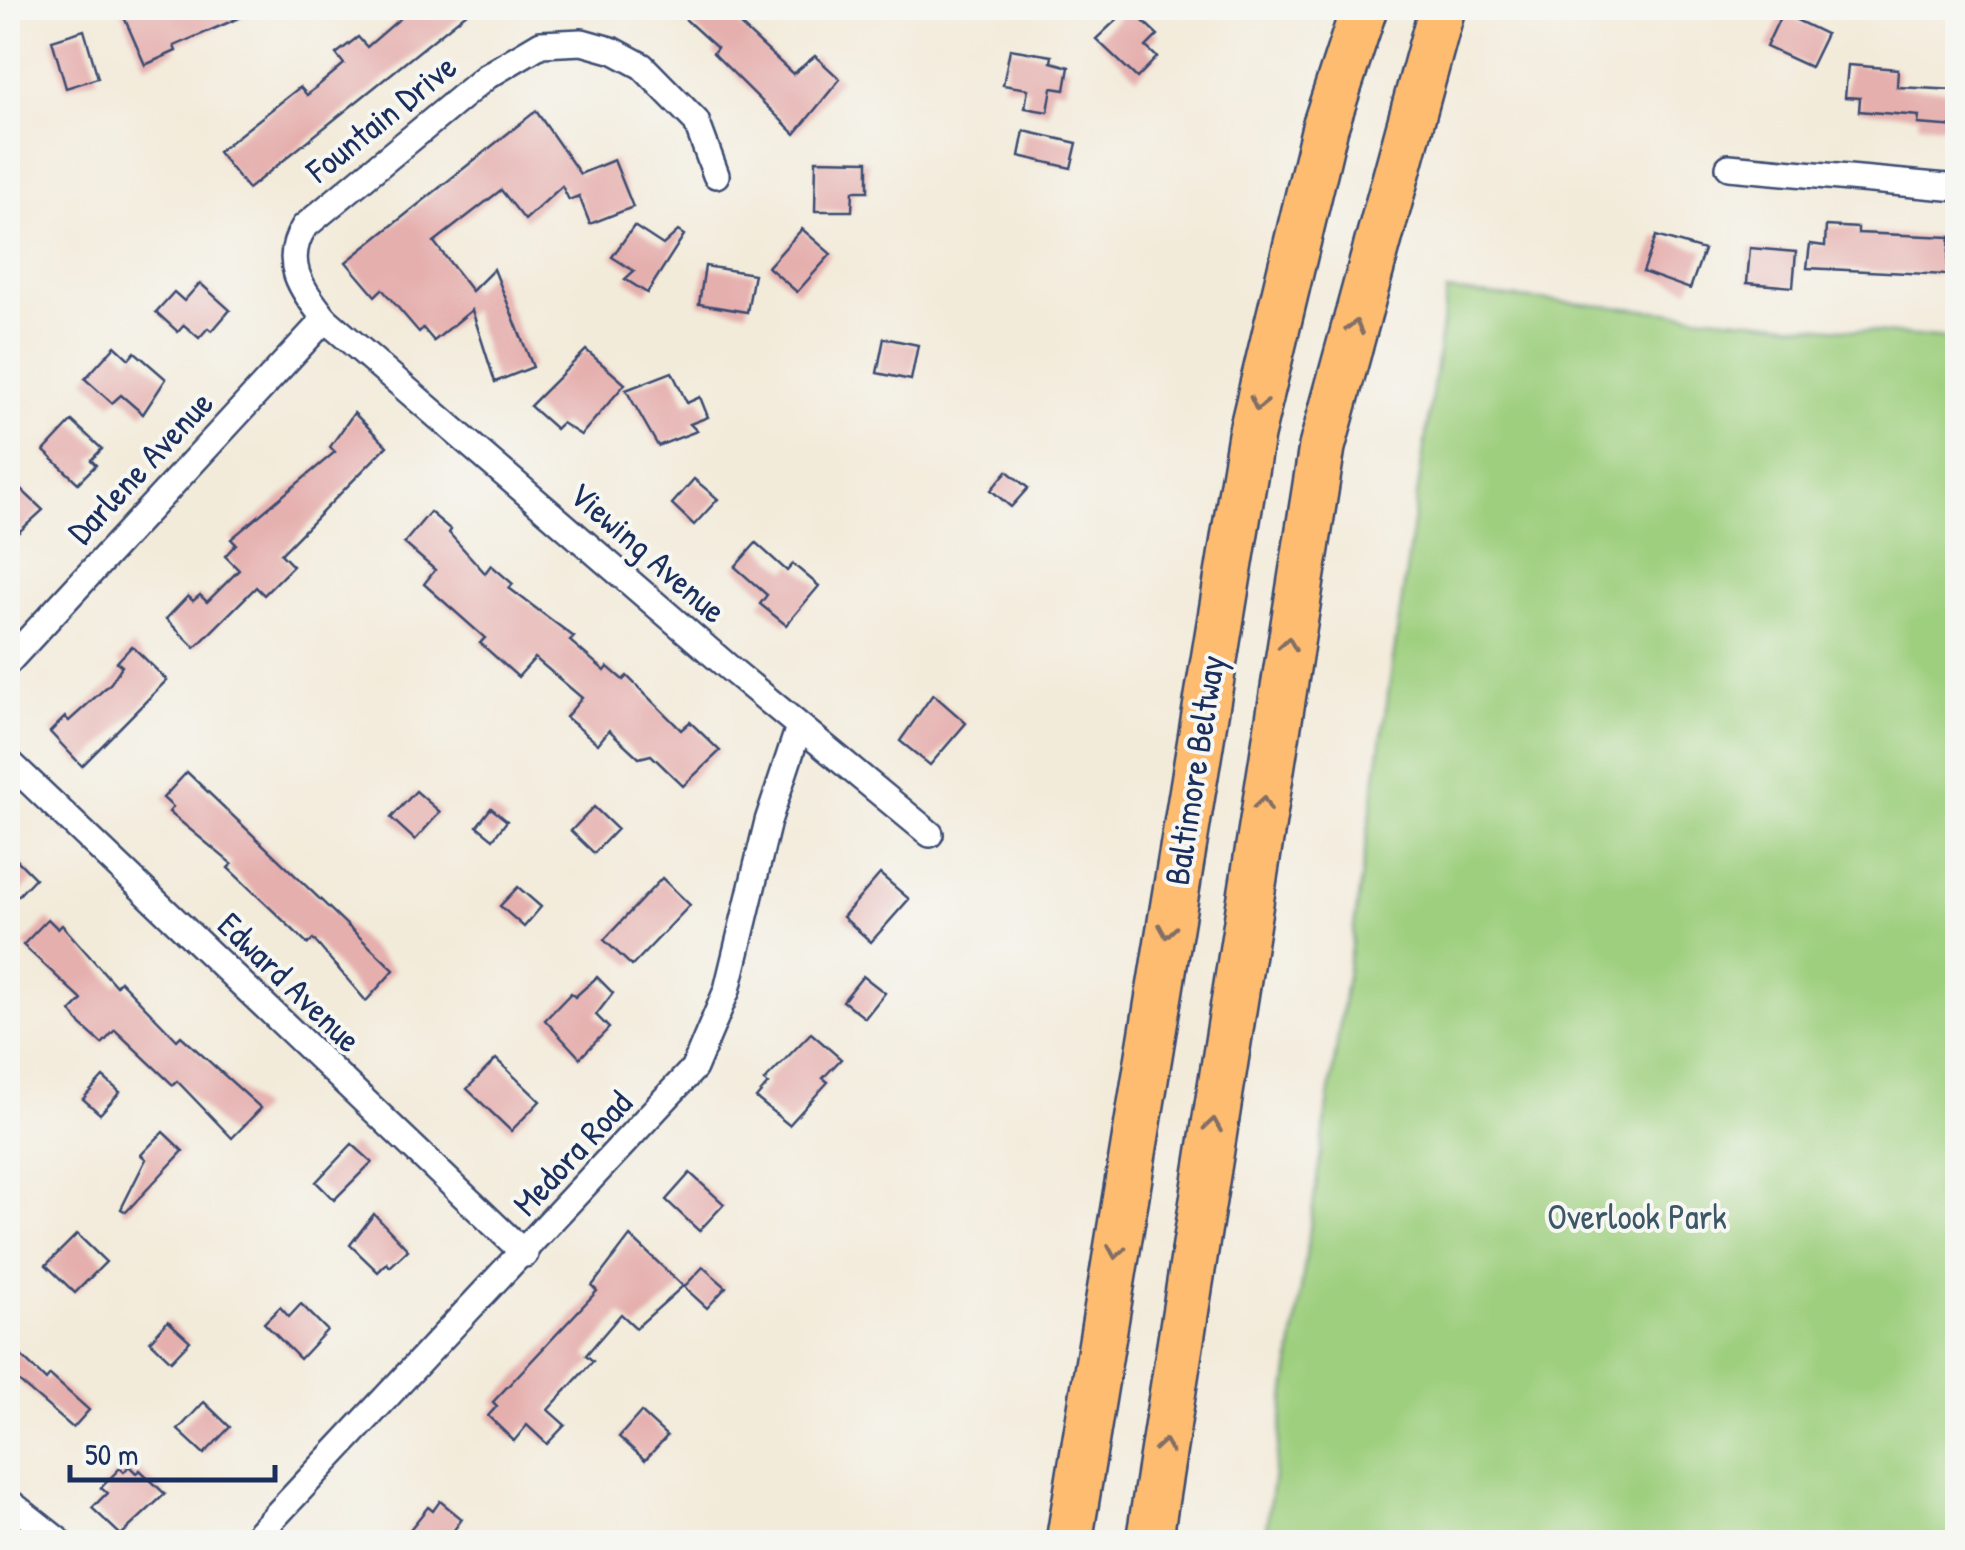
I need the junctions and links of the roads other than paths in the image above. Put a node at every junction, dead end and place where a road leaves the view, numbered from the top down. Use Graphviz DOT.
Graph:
graph roads {
  1 [pos="1340,8"];
  2 [pos="1364,8"];
  3 [pos="1442,8"];
  4 [pos="1471,8"];
  5 [pos="1729,167"];
  6 [pos="716,175"];
  7 [pos="1958,188"];
  8 [pos="1377,248"];
  9 [pos="1279,308"];
  10 [pos="325,319"];
  11 [pos="8,662"];
  12 [pos="800,726"];
  13 [pos="8,761"];
  14 [pos="930,834"];
  15 [pos="525,1254"];
  16 [pos="8,1501"];
  17 [pos="60,1542"];
  18 [pos="251,1542"];
  19 [pos="1070,1542"];
  20 [pos="1149,1542"];
  1 -- 9 [label="highway"];
  2 -- 9 [label="highway, Baltimore Beltway"];
  3 -- 8 [label="highway, Baltimore Beltway"];
  4 -- 8 [label="highway"];
  5 -- 7 [label="street"];
  6 -- 10 [label="street, Fountain Drive"];
  20 -- 8 [label="highway, Baltimore Beltway, one-way"];
  9 -- 19 [label="highway, Baltimore Beltway, one-way"];
  10 -- 11 [label="street, Darlene Avenue"];
  10 -- 12 [label="street, Viewing Avenue"];
  12 -- 14 [label="street, Viewing Avenue"];
  12 -- 15 [label="street, Medora Road"];
  13 -- 15 [label="street, Edward Avenue"];
  15 -- 18 [label="street, Medora Road"];
  16 -- 17 [label="street"];
}
